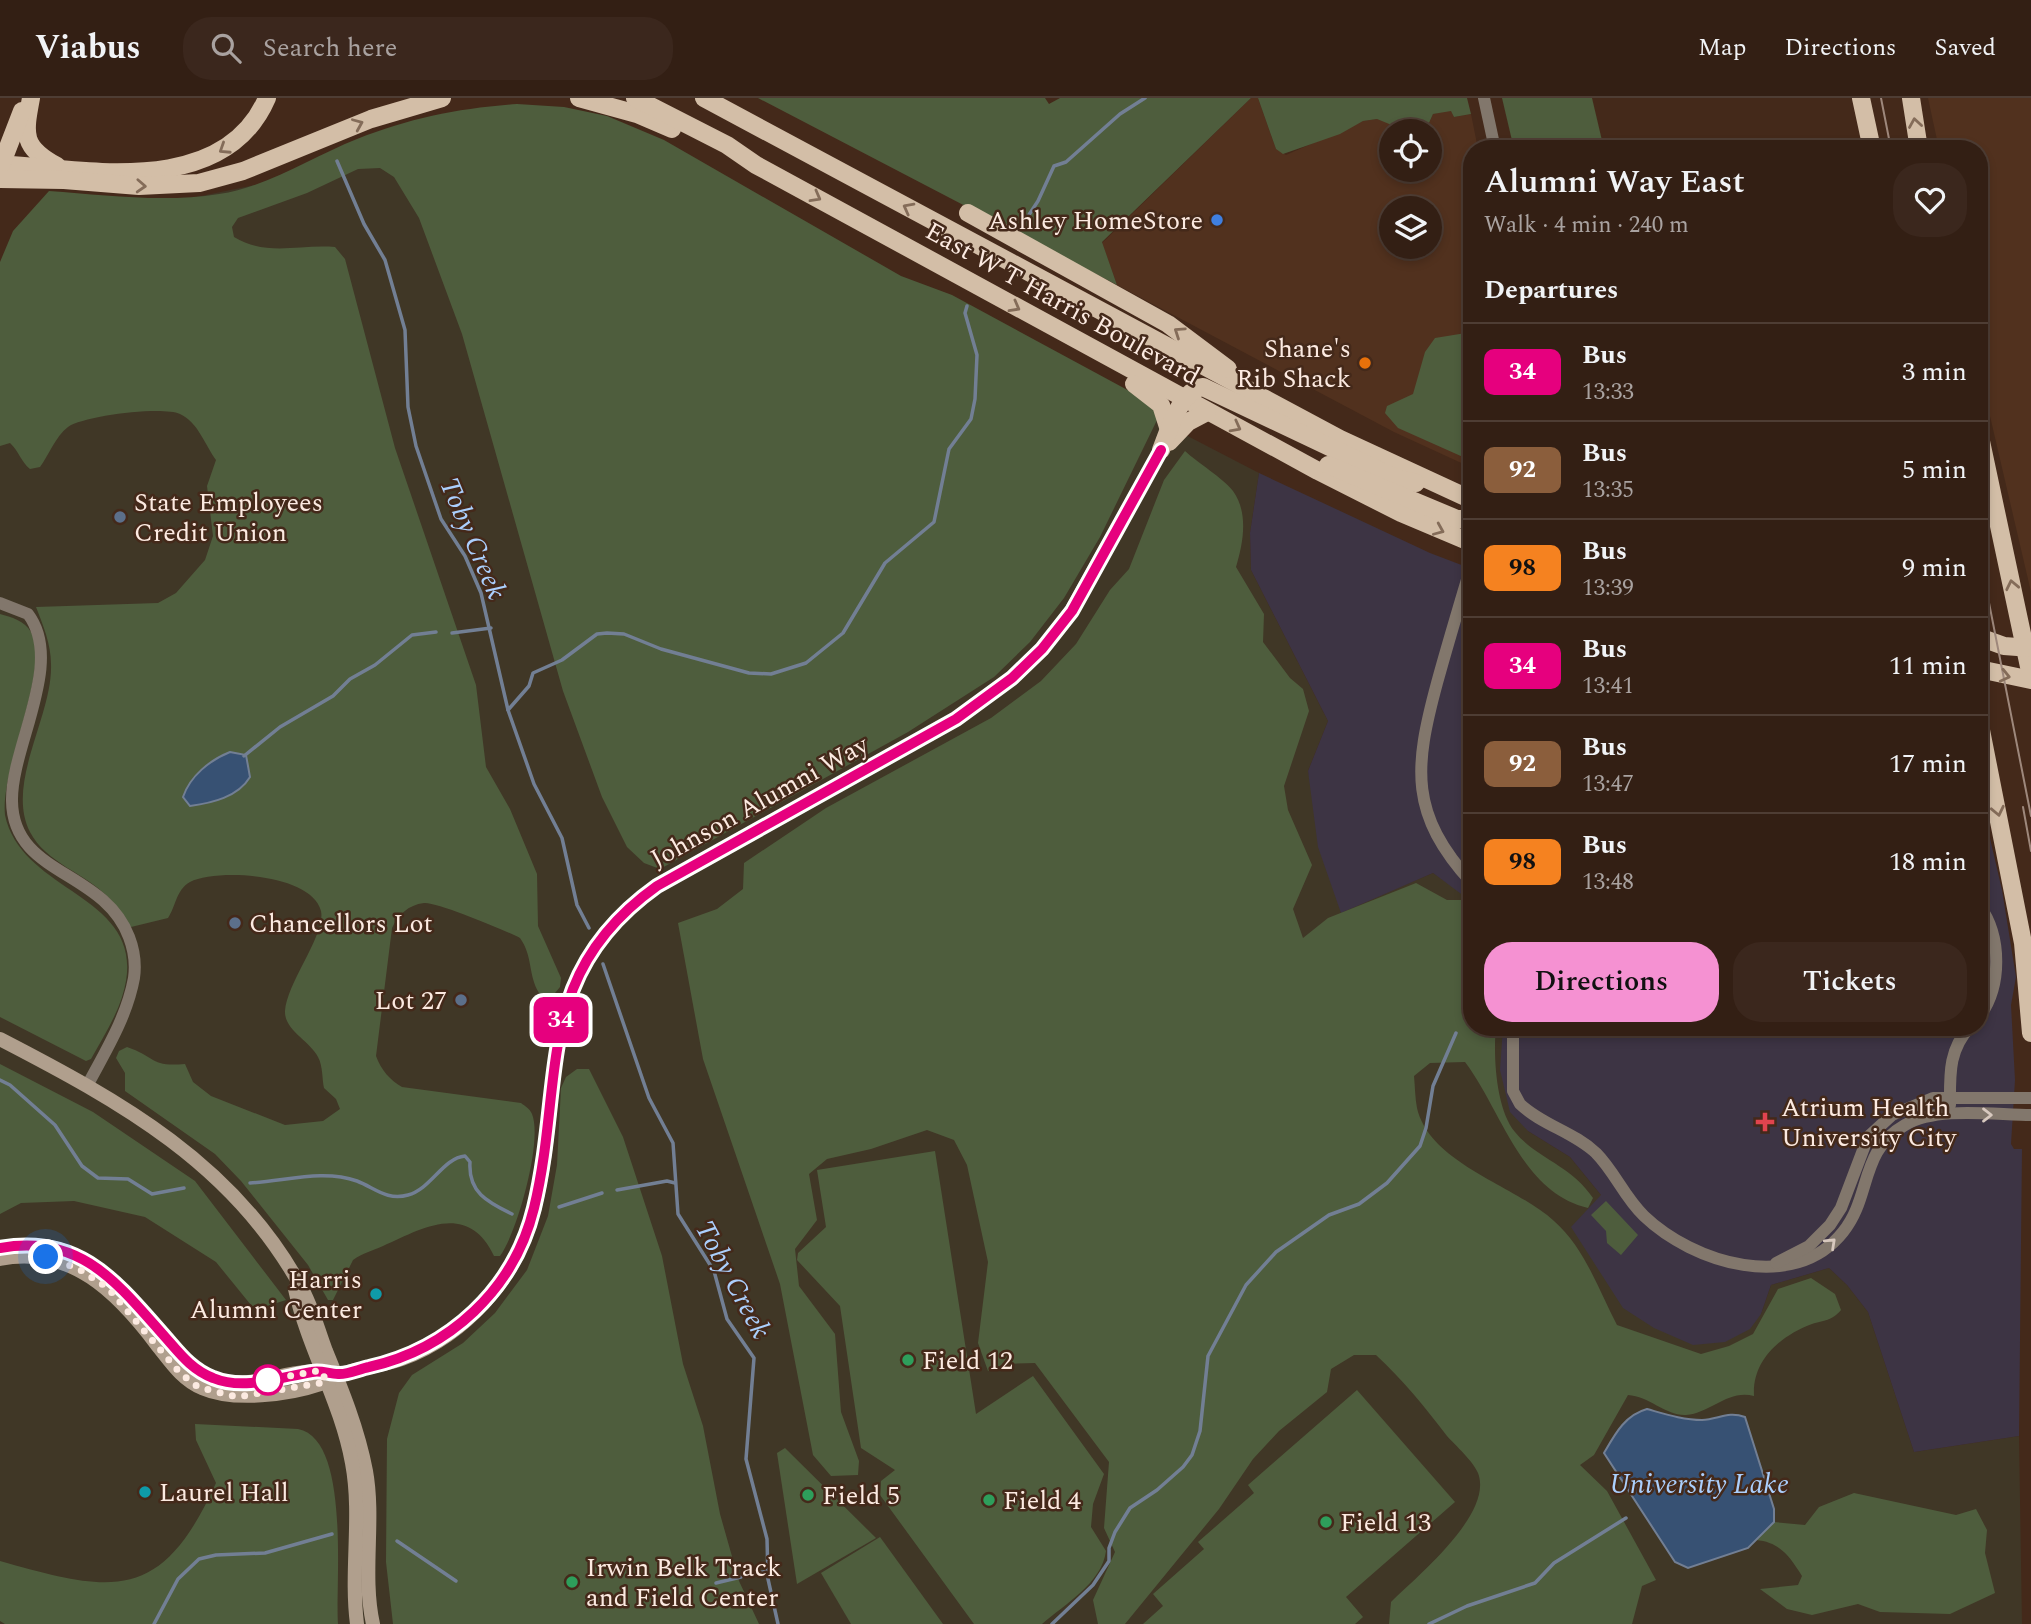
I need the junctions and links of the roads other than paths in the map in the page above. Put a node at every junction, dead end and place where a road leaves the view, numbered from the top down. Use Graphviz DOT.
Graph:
graph roads {
  1 [pos="29,98"];
  2 [pos="267,98"];
  3 [pos="442,98"];
  4 [pos="579,98"];
  5 [pos="635,98"];
  6 [pos="704,98"];
  7 [pos="718,98"];
  8 [pos="1484,98"];
  9 [pos="1861,98"];
  10 [pos="1911,98"];
  11 [pos="748,122"];
  12 [pos="1493,140"];
  13 [pos="1868,140"];
  14 [pos="1918,140"];
  15 [pos="756,164"];
  16 [pos="61,167"];
  17 [pos="0,169"];
  18 [pos="968,213"];
  19 [pos="1094,350"];
  20 [pos="1251,390"];
  21 [pos="1185,401"];
  22 [pos="1206,412"];
  23 [pos="1169,430"];
  24 [pos="1161,450"];
  25 [pos="1287,454"];
  26 [pos="1988,472"];
  27 [pos="1454,491"];
  28 [pos="1463,496"];
  29 [pos="1463,519"];
  30 [pos="1463,539"];
  31 [pos="1463,594"];
  32 [pos="0,603"];
  33 [pos="1988,640"];
  34 [pos="2028,648"];
  35 [pos="1988,671"];
  36 [pos="2031,678"];
  37 [pos="1988,766"];
  38 [pos="1463,873"];
  39 [pos="1988,922"];
  40 [pos="1988,1001"];
  41 [pos="2031,1033"];
  42 [pos="1513,1036"];
  43 [pos="1963,1036"];
  44 [pos="0,1039"];
  45 [pos="87,1086"];
  46 [pos="1950,1098"];
  47 [pos="2031,1098"];
  48 [pos="1950,1115"];
  49 [pos="2031,1115"];
  50 [pos="0,1248"];
  51 [pos="0,1259"];
  52 [pos="1769,1265"];
  53 [pos="328,1376"];
  54 [pos="357,1624"];
  55 [pos="373,1624"];
  1 -- 16 [label="main road"];
  1 -- 17 [label="main road"];
  2 -- 16 [label="main road, one-way"];
  17 -- 3 [label="main road, one-way"];
  4 -- 15 [label="main road"];
  5 -- 15 [label="main road, East W T Harris Boulevard"];
  6 -- 11 [label="main road, East W T Harris Boulevard"];
  7 -- 11 [label="main road"];
  8 -- 12 [label="street"];
  9 -- 13 [label="main road"];
  14 -- 10 [label="main road, one-way"];
  20 -- 11 [label="main road, East W T Harris Boulevard, one-way"];
  15 -- 19 [label="main road, East W T Harris Boulevard, one-way"];
  16 -- 17 [label="main road"];
  20 -- 18 [label="main road, one-way"];
  19 -- 21 [label="main road, East W T Harris Boulevard"];
  19 -- 23 [label="main road"];
  20 -- 27 [label="main road, East W T Harris Boulevard"];
  21 -- 22 [label="main road, East W T Harris Boulevard"];
  21 -- 23 [label="main road"];
  21 -- 27 [label="main road"];
  22 -- 24 [label="main road"];
  22 -- 25 [label="main road, East W T Harris Boulevard, one-way"];
  23 -- 24 [label="main road"];
  24 -- 53 [label="street, Johnson Alumni Way"];
  25 -- 29 [label="main road"];
  25 -- 30 [label="main road, East W T Harris Boulevard, one-way"];
  34 -- 26 [label="main road, one-way"];
  27 -- 28 [label="main road, East W T Harris Boulevard"];
  31 -- 38 [label="street"];
  32 -- 45 [label="street"];
  33 -- 34 [label="main road"];
  34 -- 36 [label="main road"];
  35 -- 36 [label="main road, one-way"];
  37 -- 41 [label="main road, one-way"];
  39 -- 40 [label="street"];
  42 -- 52 [label="street"];
  43 -- 46 [label="street"];
  44 -- 45 [label="street"];
  45 -- 53 [label="street"];
  46 -- 47 [label="street"];
  46 -- 48 [label="street"];
  46 -- 52 [label="street"];
  48 -- 49 [label="street, one-way"];
  52 -- 48 [label="street, one-way"];
  50 -- 53 [label="street, Johnson Alumni Way"];
  51 -- 53 [label="street, Johnson Alumni Way"];
  53 -- 54 [label="street"];
  53 -- 55 [label="street"];
}
